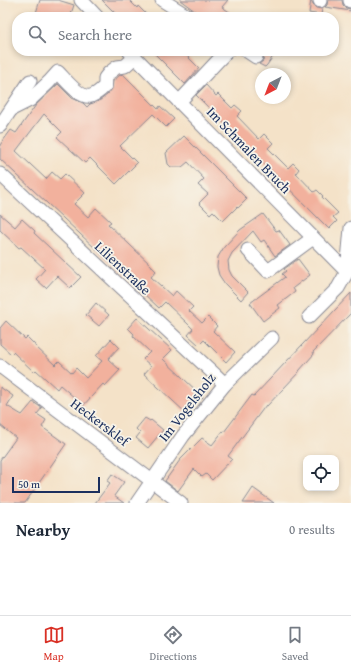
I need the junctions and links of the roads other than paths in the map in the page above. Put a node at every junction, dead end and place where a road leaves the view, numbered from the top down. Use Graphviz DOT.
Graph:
graph roads {
  1 [pos="81,0"];
  2 [pos="162,0"];
  3 [pos="92,12"];
  4 [pos="181,12"];
  5 [pos="131,56"];
  6 [pos="134,56"];
  7 [pos="222,56"];
  8 [pos="30,81"];
  9 [pos="179,102"];
  10 [pos="12,109"];
  11 [pos="0,126"];
  12 [pos="0,174"];
  13 [pos="351,228"];
  14 [pos="313,238"];
  15 [pos="248,250"];
  16 [pos="347,272"];
  17 [pos="308,317"];
  18 [pos="272,338"];
  19 [pos="0,366"];
  20 [pos="225,384"];
  21 [pos="152,481"];
  22 [pos="137,503"];
  23 [pos="181,503"];
  1 -- 3 [label="street"];
  2 -- 4 [label="street"];
  5 -- 10 [label="street"];
  6 -- 9 [label="street, Im Schmalen Bruch"];
  7 -- 9 [label="street"];
  8 -- 10 [label="street"];
  9 -- 14 [label="street, Im Schmalen Bruch"];
  10 -- 11 [label="street"];
  12 -- 20 [label="street, Lilienstraße"];
  13 -- 16 [label="street"];
  14 -- 15 [label="street"];
  14 -- 16 [label="street, Im Schmalen Bruch"];
  16 -- 17 [label="street"];
  18 -- 20 [label="street, Im Vogelsholz"];
  19 -- 21 [label="street, Heckersklef"];
  20 -- 21 [label="street, Im Vogelsholz"];
  21 -- 22 [label="street, Im Vogelsholz"];
  21 -- 23 [label="street, Heckersklef"];
}
